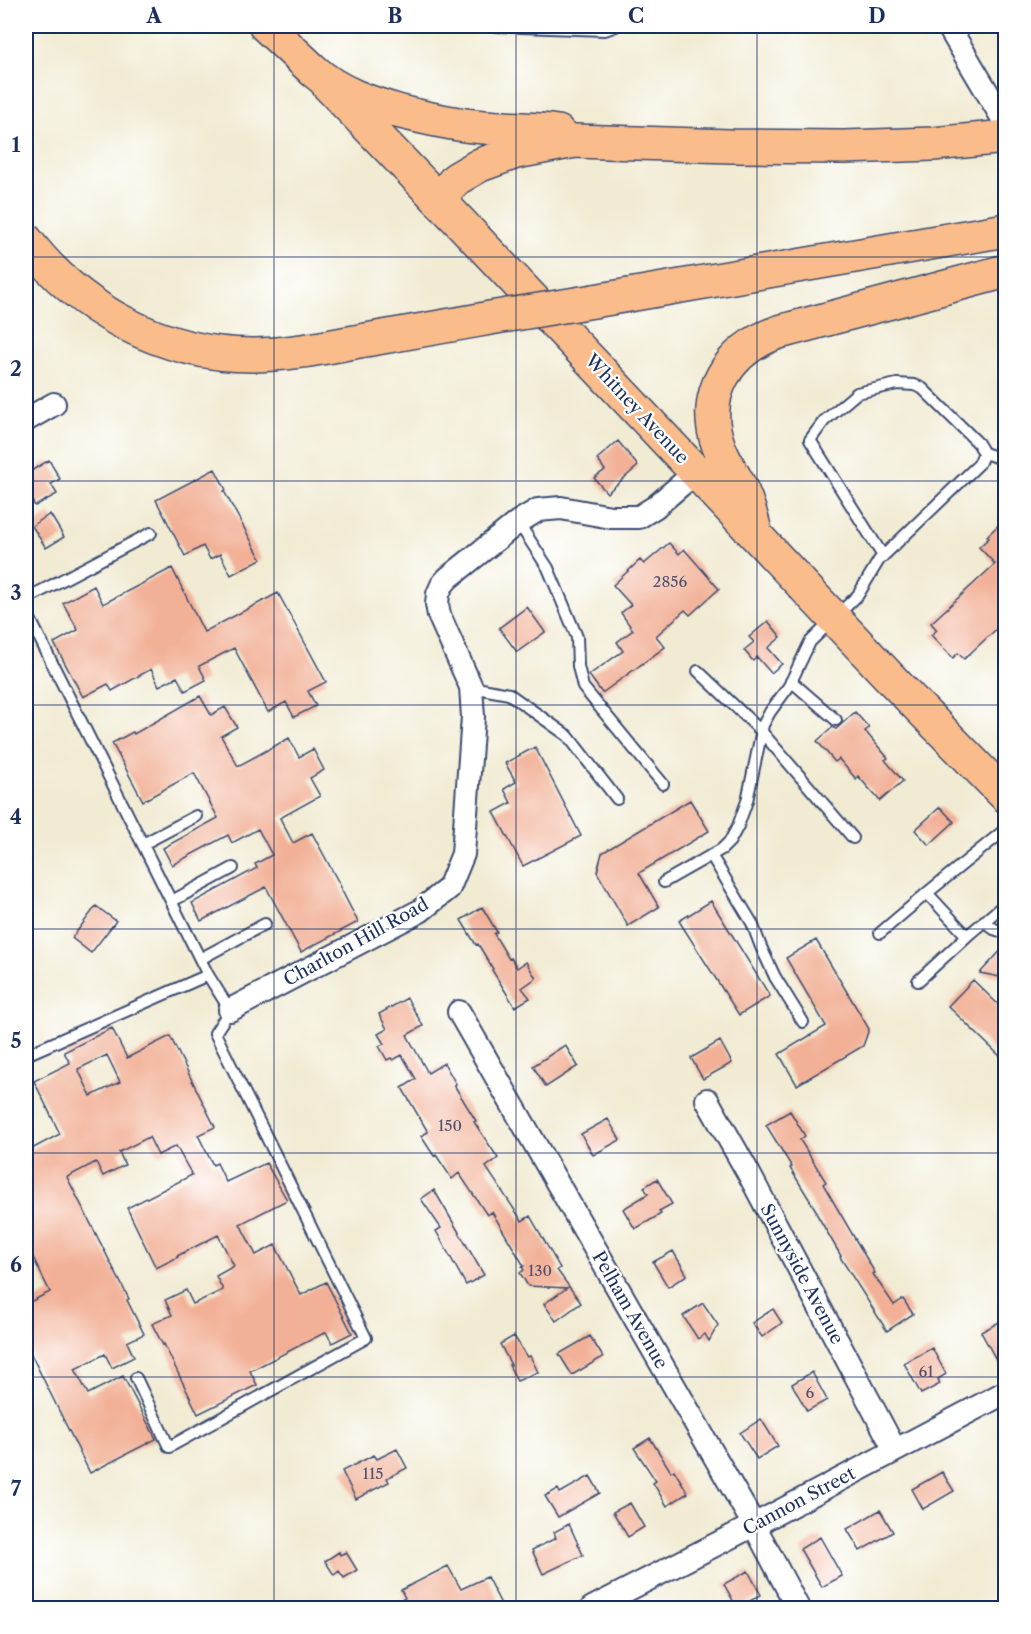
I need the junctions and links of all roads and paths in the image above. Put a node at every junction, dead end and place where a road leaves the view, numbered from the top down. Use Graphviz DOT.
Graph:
graph roads {
  1 [pos="266,26"];
  2 [pos="494,26"];
  3 [pos="616,26"];
  4 [pos="948,26"];
  5 [pos="314,71"];
  6 [pos="1005,124"];
  7 [pos="1005,137"];
  8 [pos="576,141"];
  9 [pos="439,200"];
  10 [pos="1005,230"];
  11 [pos="26,240"];
  12 [pos="1005,271"];
  13 [pos="54,404"];
  14 [pos="26,420"];
  15 [pos="984,453"];
  16 [pos="1005,460"];
  17 [pos="696,472"];
  18 [pos="518,522"];
  19 [pos="152,533"];
  20 [pos="756,535"];
  21 [pos="883,556"];
  22 [pos="26,599"];
  23 [pos="26,611"];
  24 [pos="834,618"];
  25 [pos="699,671"];
  26 [pos="791,681"];
  27 [pos="471,687"];
  28 [pos="836,720"];
  29 [pos="761,731"];
  30 [pos="663,784"];
  31 [pos="1005,796"];
  32 [pos="617,799"];
  33 [pos="196,816"];
  34 [pos="1005,829"];
  35 [pos="853,838"];
  36 [pos="143,844"];
  37 [pos="711,855"];
  38 [pos="233,867"];
  39 [pos="664,882"];
  40 [pos="927,893"];
  41 [pos="172,901"];
  42 [pos="1005,903"];
  43 [pos="984,921"];
  44 [pos="265,924"];
  45 [pos="880,933"];
  46 [pos="1005,933"];
  47 [pos="968,936"];
  48 [pos="200,959"];
  49 [pos="208,975"];
  50 [pos="918,981"];
  51 [pos="230,1010"];
  52 [pos="459,1012"];
  53 [pos="802,1022"];
  54 [pos="26,1055"];
  55 [pos="707,1100"];
  56 [pos="136,1378"];
  57 [pos="1005,1392"];
  58 [pos="895,1450"];
  59 [pos="754,1525"];
  60 [pos="592,1608"];
  61 [pos="798,1608"];
  1 -- 5 [label="main road, Whitney Avenue"];
  2 -- 3 [label="lane"];
  4 -- 6 [label="street"];
  5 -- 8 [label="main road"];
  5 -- 9 [label="main road, Whitney Avenue"];
  7 -- 8 [label="main road"];
  8 -- 9 [label="main road"];
  9 -- 17 [label="main road, Whitney Avenue"];
  10 -- 11 [label="main road, bridge"];
  12 -- 20 [label="main road"];
  13 -- 14 [label="street"];
  15 -- 16 [label="lane"];
  15 -- 21 [label="lane"];
  15 -- 21 [label="lane"];
  17 -- 18 [label="street, Charlton Hill Road"];
  17 -- 20 [label="main road, Whitney Avenue"];
  18 -- 27 [label="street, Charlton Hill Road"];
  18 -- 30 [label="lane"];
  19 -- 22 [label="lane"];
  20 -- 24 [label="main road, Whitney Avenue"];
  21 -- 24 [label="lane"];
  23 -- 36 [label="lane"];
  24 -- 26 [label="lane"];
  24 -- 31 [label="main road, Whitney Avenue"];
  25 -- 29 [label="lane"];
  26 -- 28 [label="lane"];
  26 -- 29 [label="lane"];
  27 -- 32 [label="lane"];
  27 -- 51 [label="street, Charlton Hill Road"];
  29 -- 35 [label="lane"];
  29 -- 37 [label="lane"];
  33 -- 36 [label="lane"];
  34 -- 40 [label="lane"];
  36 -- 41 [label="lane"];
  37 -- 39 [label="lane"];
  37 -- 53 [label="lane"];
  38 -- 41 [label="lane"];
  40 -- 45 [label="lane"];
  40 -- 47 [label="lane"];
  41 -- 48 [label="lane"];
  42 -- 43 [label="lane"];
  43 -- 46 [label="lane"];
  43 -- 47 [label="lane"];
  44 -- 48 [label="lane"];
  47 -- 50 [label="lane"];
  48 -- 49 [label="lane"];
  49 -- 51 [label="lane"];
  49 -- 54 [label="lane"];
  51 -- 56 [label="lane"];
  52 -- 59 [label="street, Pelham Avenue"];
  55 -- 58 [label="street, Sunnyside Avenue"];
  57 -- 58 [label="street, Cannon Street"];
  58 -- 59 [label="street, Cannon Street"];
  59 -- 60 [label="street, Cannon Street"];
  59 -- 61 [label="street, Pelham Avenue"];
}
